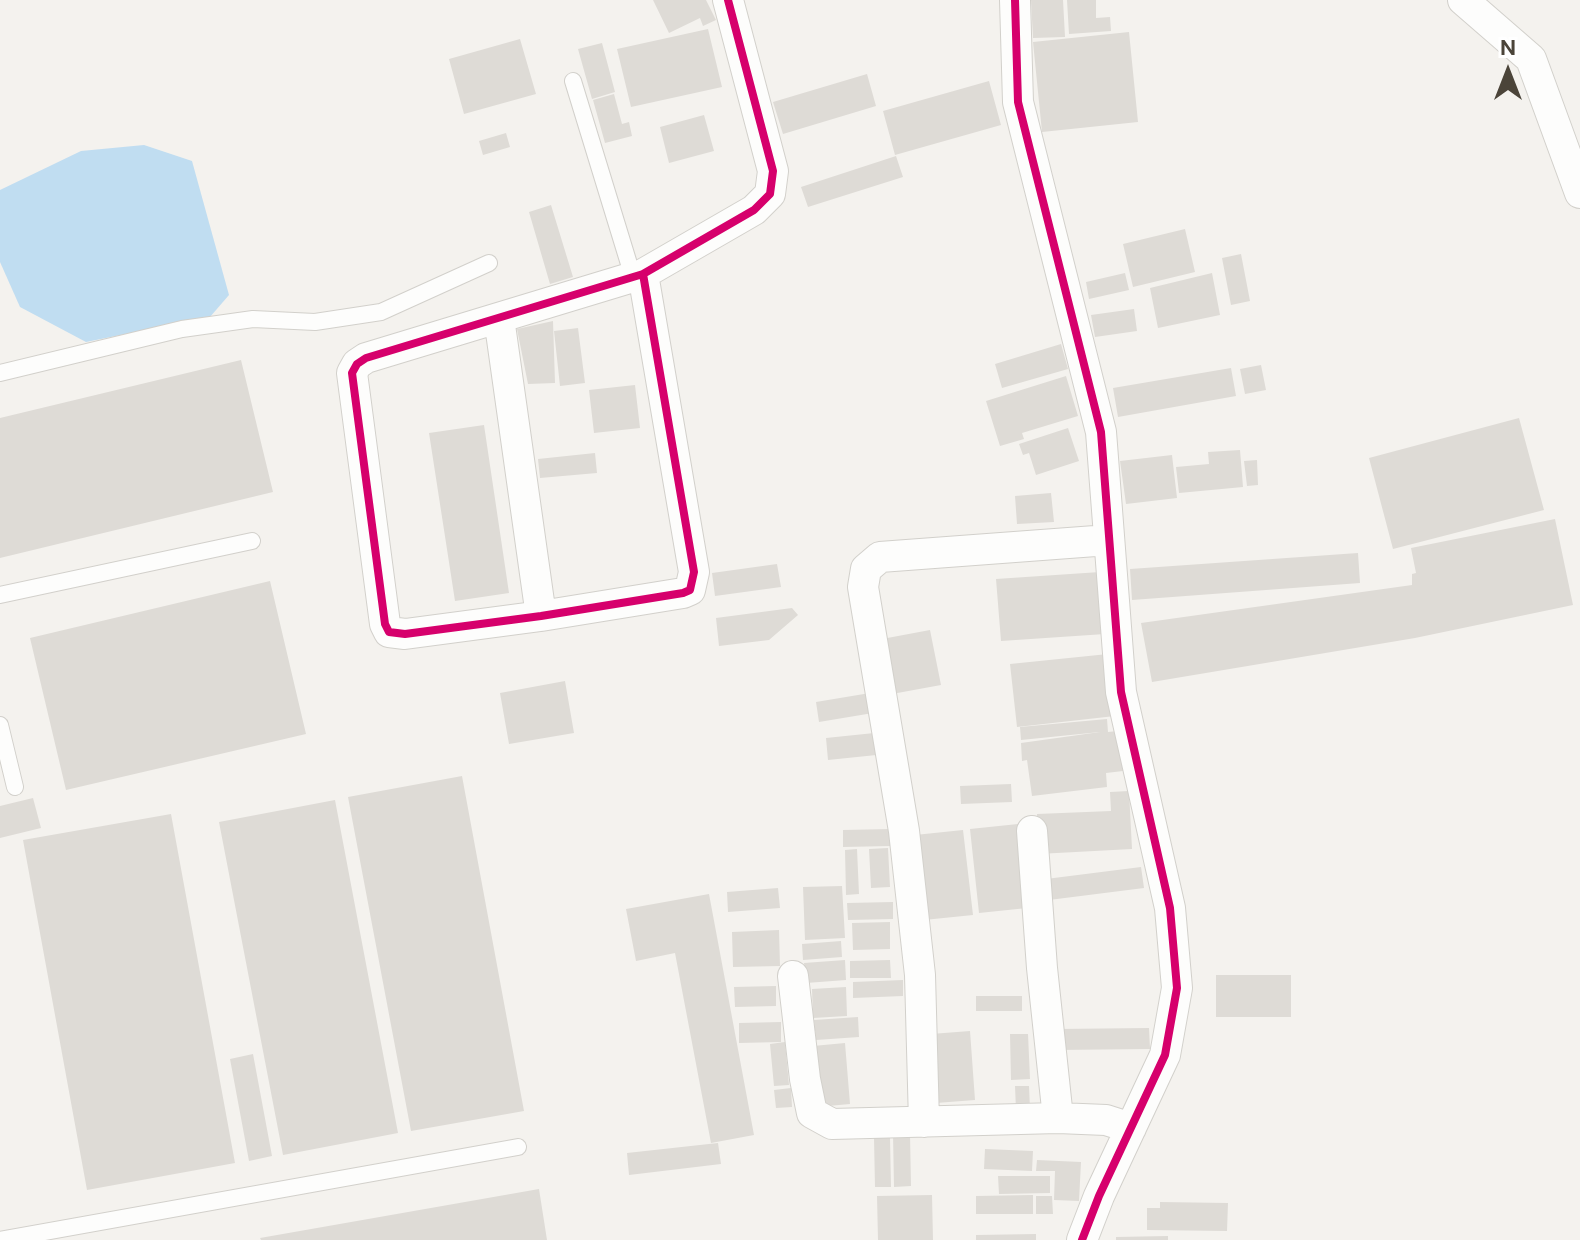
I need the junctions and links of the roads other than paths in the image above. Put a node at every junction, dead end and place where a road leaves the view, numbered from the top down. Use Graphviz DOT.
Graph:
graph roads {
  1 [pos="728,0"];
  2 [pos="1015,0"];
  3 [pos="1463,0"];
  4 [pos="573,81"];
  5 [pos="1580,193"];
  6 [pos="489,263"];
  7 [pos="638,276"];
  8 [pos="499,318"];
  9 [pos="0,373"];
  10 [pos="1109,540"];
  11 [pos="252,541"];
  12 [pos="0,595"];
  13 [pos="541,616"];
  14 [pos="0,725"];
  15 [pos="15,787"];
  16 [pos="1032,831"];
  17 [pos="793,976"];
  18 [pos="1058,1118"];
  19 [pos="924,1122"];
  20 [pos="1131,1128"];
  21 [pos="518,1147"];
  22 [pos="0,1240"];
  23 [pos="1082,1240"];
  1 -- 7 [label="street"];
  2 -- 10 [label="street"];
  3 -- 5 [label="street"];
  4 -- 7 [label="lane"];
  6 -- 9 [label="lane"];
  7 -- 8 [label="street"];
  7 -- 13 [label="street"];
  8 -- 13 [label="street"];
  8 -- 13 [label="street"];
  10 -- 19 [label="street"];
  10 -- 20 [label="street"];
  11 -- 12 [label="lane"];
  14 -- 15 [label="lane"];
  16 -- 18 [label="street"];
  17 -- 19 [label="street"];
  18 -- 19 [label="street"];
  18 -- 20 [label="street"];
  20 -- 23 [label="street"];
  21 -- 22 [label="lane"];
}
